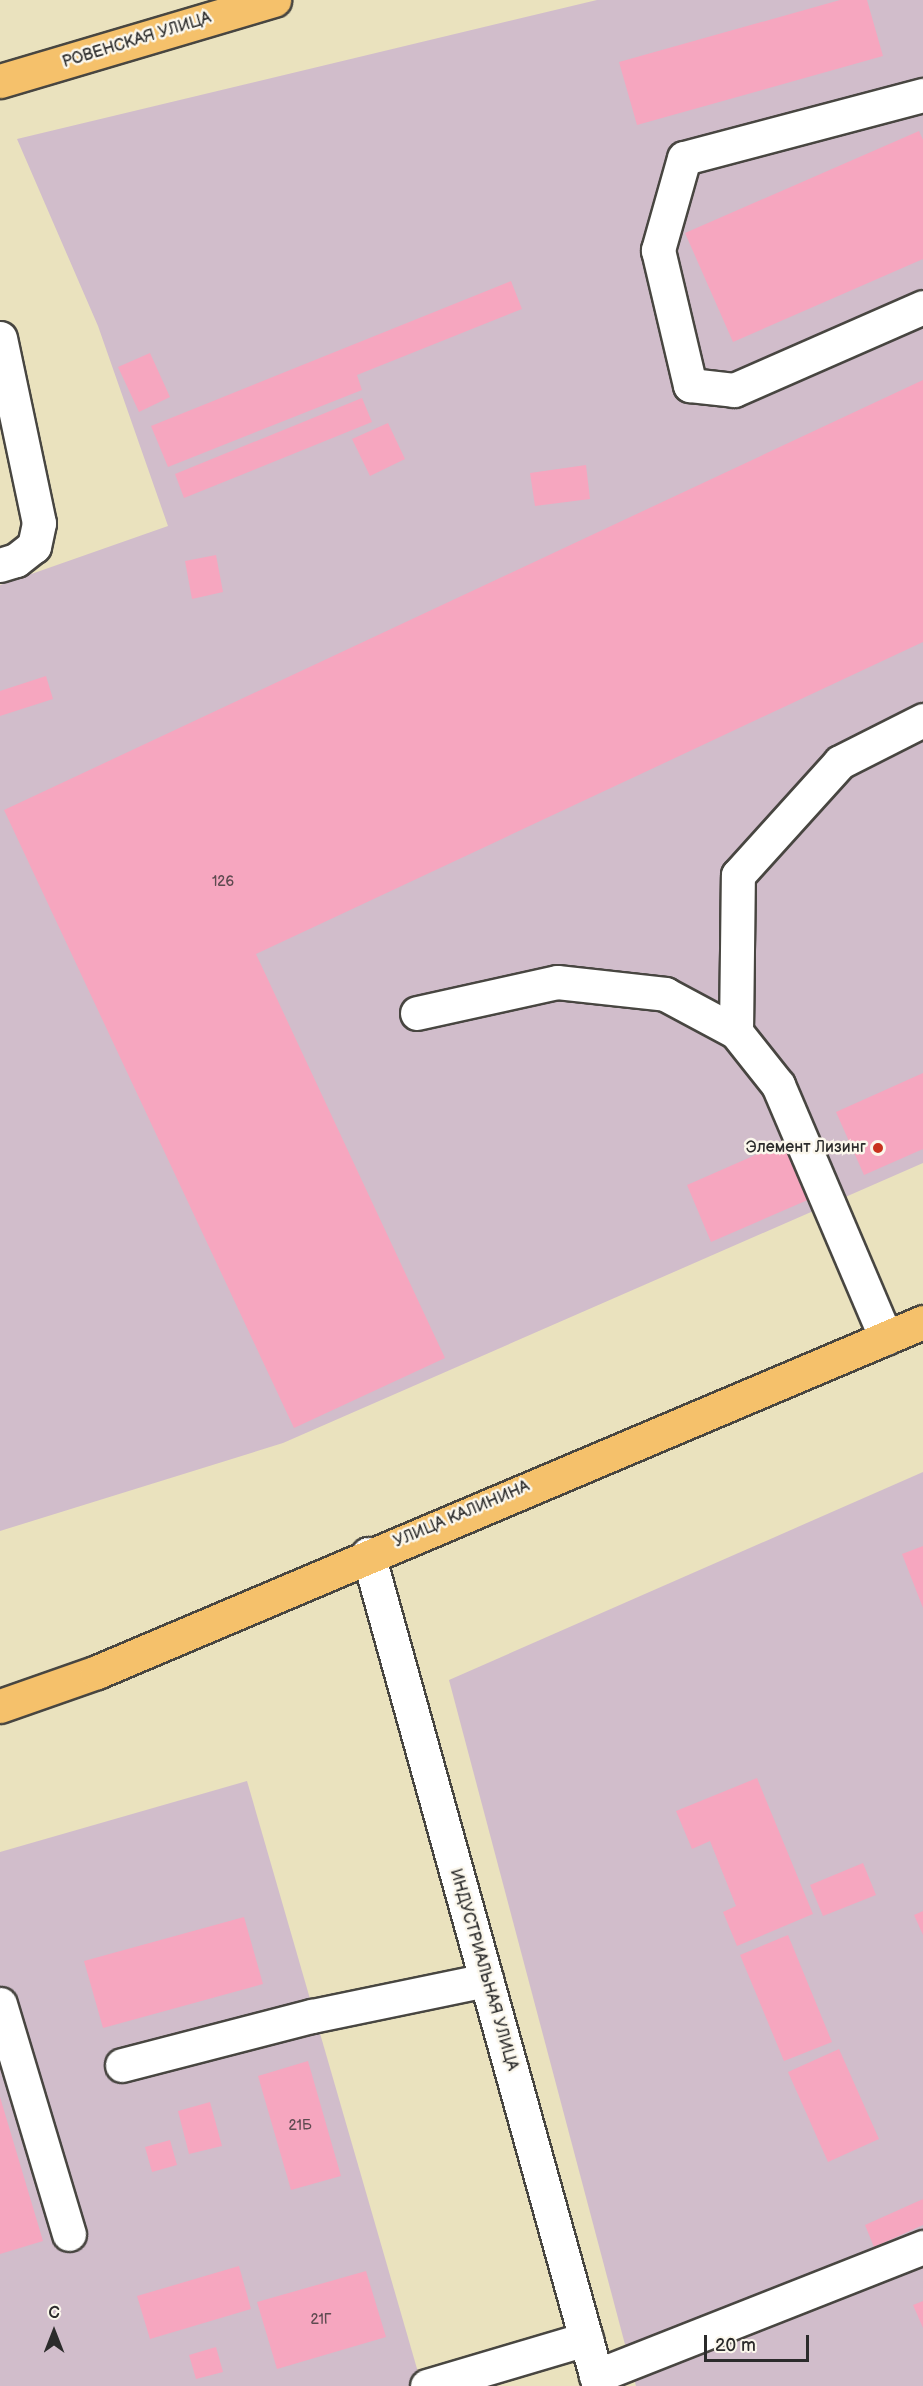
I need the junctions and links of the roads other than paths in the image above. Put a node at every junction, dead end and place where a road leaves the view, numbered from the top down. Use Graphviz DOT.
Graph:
graph roads {
  1 [pos="274,0"];
  2 [pos="0,81"];
  3 [pos="923,95"];
  4 [pos="923,307"];
  5 [pos="0,338"];
  6 [pos="0,565"];
  7 [pos="923,720"];
  8 [pos="417,1013"];
  9 [pos="736,1032"];
  10 [pos="923,1323"];
  11 [pos="886,1338"];
  12 [pos="368,1554"];
  13 [pos="0,1707"];
  14 [pos="486,1980"];
  15 [pos="0,2004"];
  16 [pos="122,2065"];
  17 [pos="69,2234"];
  18 [pos="923,2247"];
  19 [pos="586,2339"];
  20 [pos="598,2381"];
  21 [pos="427,2386"];
  1 -- 2 [label="main road, РОВЕНСКАЯ УЛИЦА"];
  3 -- 4 [label="street"];
  5 -- 6 [label="street"];
  7 -- 9 [label="street"];
  8 -- 9 [label="street"];
  9 -- 11 [label="street"];
  10 -- 11 [label="main road, УЛИЦА КАЛИНИНА"];
  11 -- 12 [label="main road, УЛИЦА КАЛИНИНА"];
  12 -- 13 [label="main road, УЛИЦА КАЛИНИНА"];
  12 -- 14 [label="street, ИНДУСТРИАЛЬНАЯ УЛИЦА"];
  14 -- 16 [label="street"];
  14 -- 19 [label="street, ИНДУСТРИАЛЬНАЯ УЛИЦА"];
  15 -- 17 [label="street"];
  18 -- 20 [label="street"];
  19 -- 20 [label="street, ИНДУСТРИАЛЬНАЯ УЛИЦА"];
  19 -- 21 [label="street"];
}
